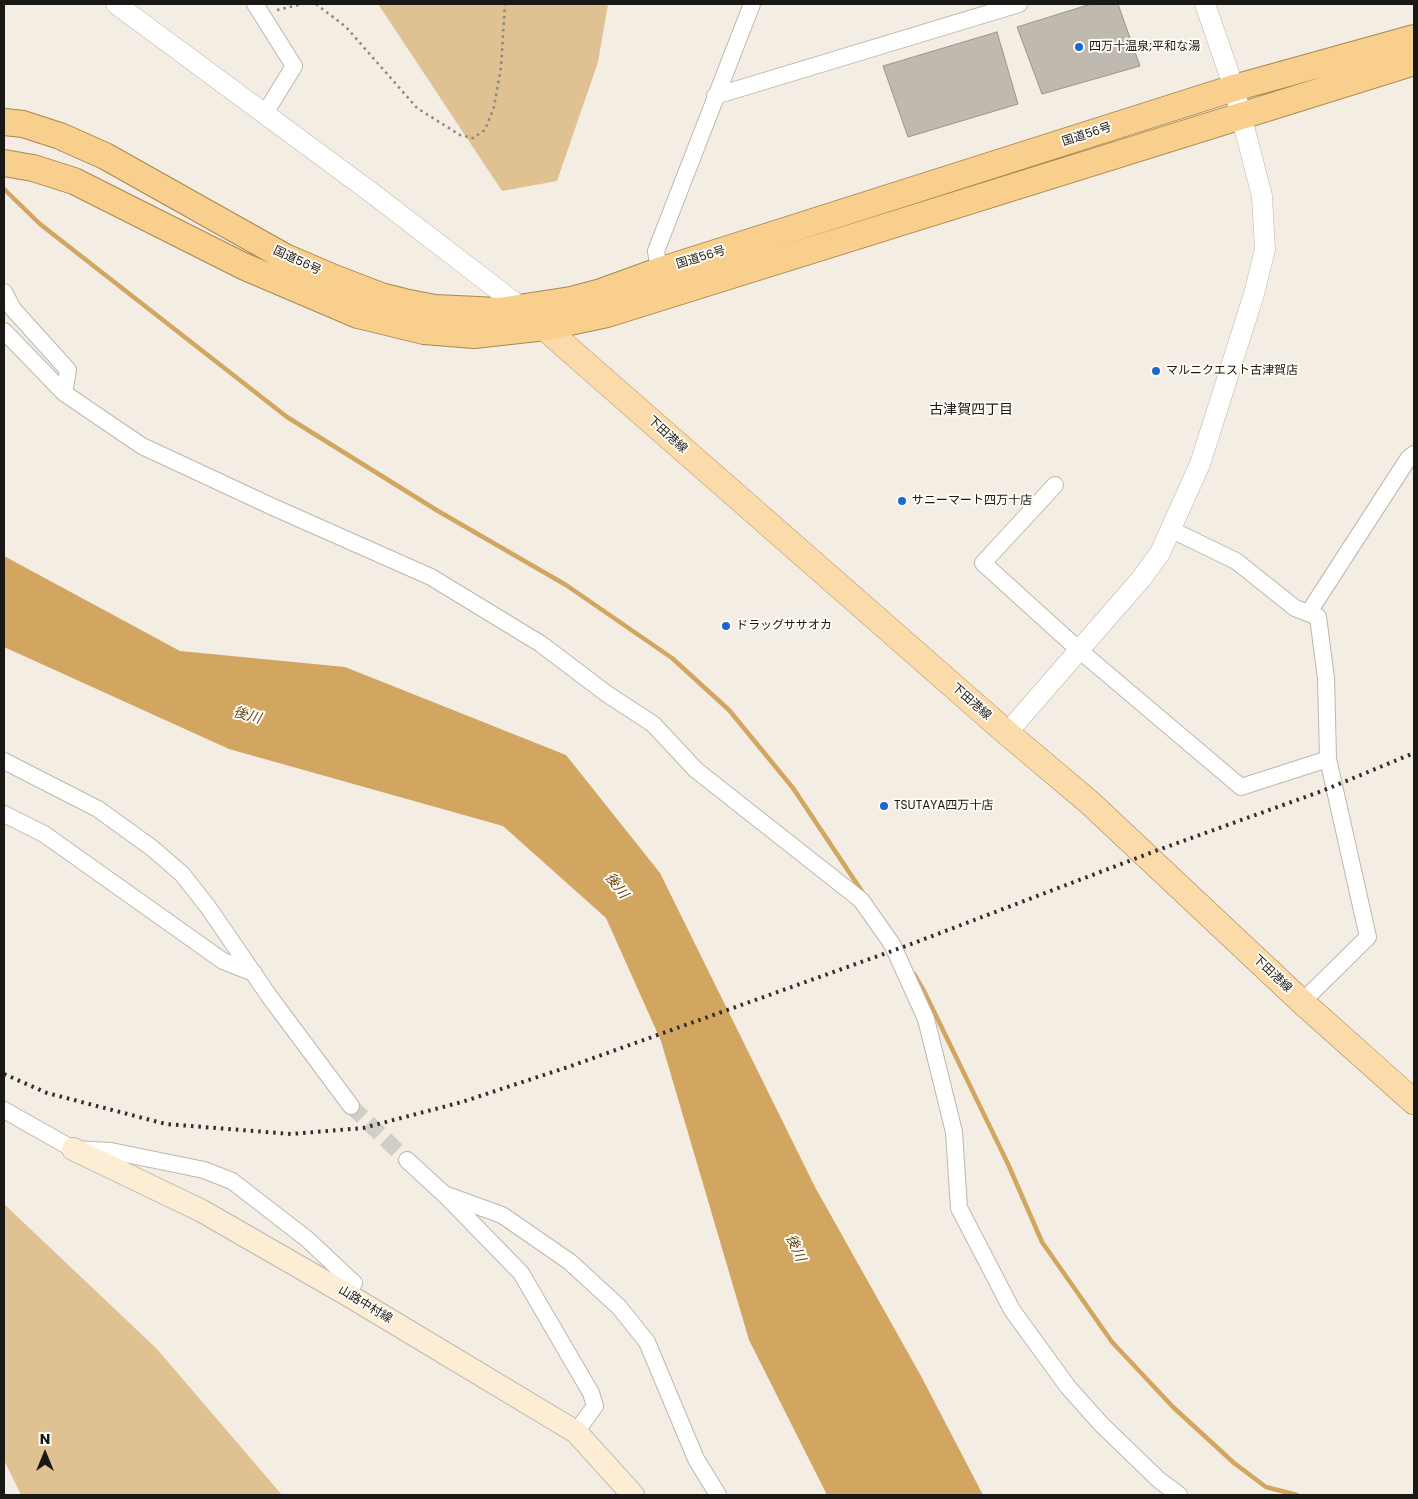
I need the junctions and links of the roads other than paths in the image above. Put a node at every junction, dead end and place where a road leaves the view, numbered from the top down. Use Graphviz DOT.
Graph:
graph roads {
  1 [pos="116,4"];
  2 [pos="752,4"];
  3 [pos="1019,4"];
  4 [pos="1206,4"];
  5 [pos="258,9"];
  6 [pos="1414,38"];
  7 [pos="1414,62"];
  8 [pos="1234,88"];
  9 [pos="715,96"];
  10 [pos="264,115"];
  11 [pos="1239,117"];
  12 [pos="4,122"];
  13 [pos="4,164"];
  14 [pos="659,271"];
  15 [pos="4,292"];
  16 [pos="523,309"];
  17 [pos="546,327"];
  18 [pos="4,331"];
  19 [pos="64,393"];
  20 [pos="1414,454"];
  21 [pos="1055,485"];
  22 [pos="1172,530"];
  23 [pos="1309,612"];
  24 [pos="1079,650"];
  25 [pos="1007,733"];
  26 [pos="1328,759"];
  27 [pos="4,761"];
  28 [pos="4,814"];
  29 [pos="254,973"];
  30 [pos="1302,1002"];
  31 [pos="1414,1102"];
  32 [pos="351,1106"];
  33 [pos="4,1110"];
  34 [pos="73,1149"];
  35 [pos="406,1160"];
  36 [pos="444,1194"];
  37 [pos="348,1294"];
  38 [pos="576,1432"];
  39 [pos="633,1495"];
  40 [pos="718,1495"];
  41 [pos="1179,1495"];
  1 -- 10 [label="street"];
  2 -- 9 [label="street"];
  3 -- 9 [label="street"];
  4 -- 8 [label="street"];
  5 -- 10 [label="street"];
  6 -- 8 [label="highway, 国道56号"];
  7 -- 11 [label="highway, 国道56号"];
  8 -- 11 [label="street"];
  8 -- 14 [label="highway, 国道56号"];
  9 -- 14 [label="street"];
  10 -- 16 [label="street"];
  11 -- 17 [label="highway, 国道56号"];
  11 -- 22 [label="street"];
  12 -- 16 [label="highway, 国道56号"];
  13 -- 17 [label="highway, 国道56号"];
  14 -- 16 [label="highway, 国道56号"];
  15 -- 19 [label="street"];
  16 -- 17 [label="main road, 下田港線"];
  17 -- 25 [label="main road, 下田港線"];
  18 -- 19 [label="street"];
  19 -- 41 [label="street"];
  20 -- 23 [label="street"];
  21 -- 24 [label="street"];
  22 -- 23 [label="street"];
  22 -- 24 [label="street"];
  23 -- 26 [label="street"];
  24 -- 25 [label="street"];
  24 -- 26 [label="street"];
  25 -- 30 [label="main road, 下田港線"];
  26 -- 30 [label="street"];
  27 -- 29 [label="street"];
  28 -- 29 [label="street"];
  29 -- 32 [label="street"];
  30 -- 31 [label="main road, 下田港線"];
  33 -- 34 [label="street"];
  34 -- 37 [label="main road, 山路中村線"];
  34 -- 37 [label="street"];
  35 -- 36 [label="street"];
  36 -- 38 [label="street"];
  36 -- 40 [label="street"];
  37 -- 38 [label="main road, 山路中村線"];
  38 -- 39 [label="main road, 山路中村線"];
}
